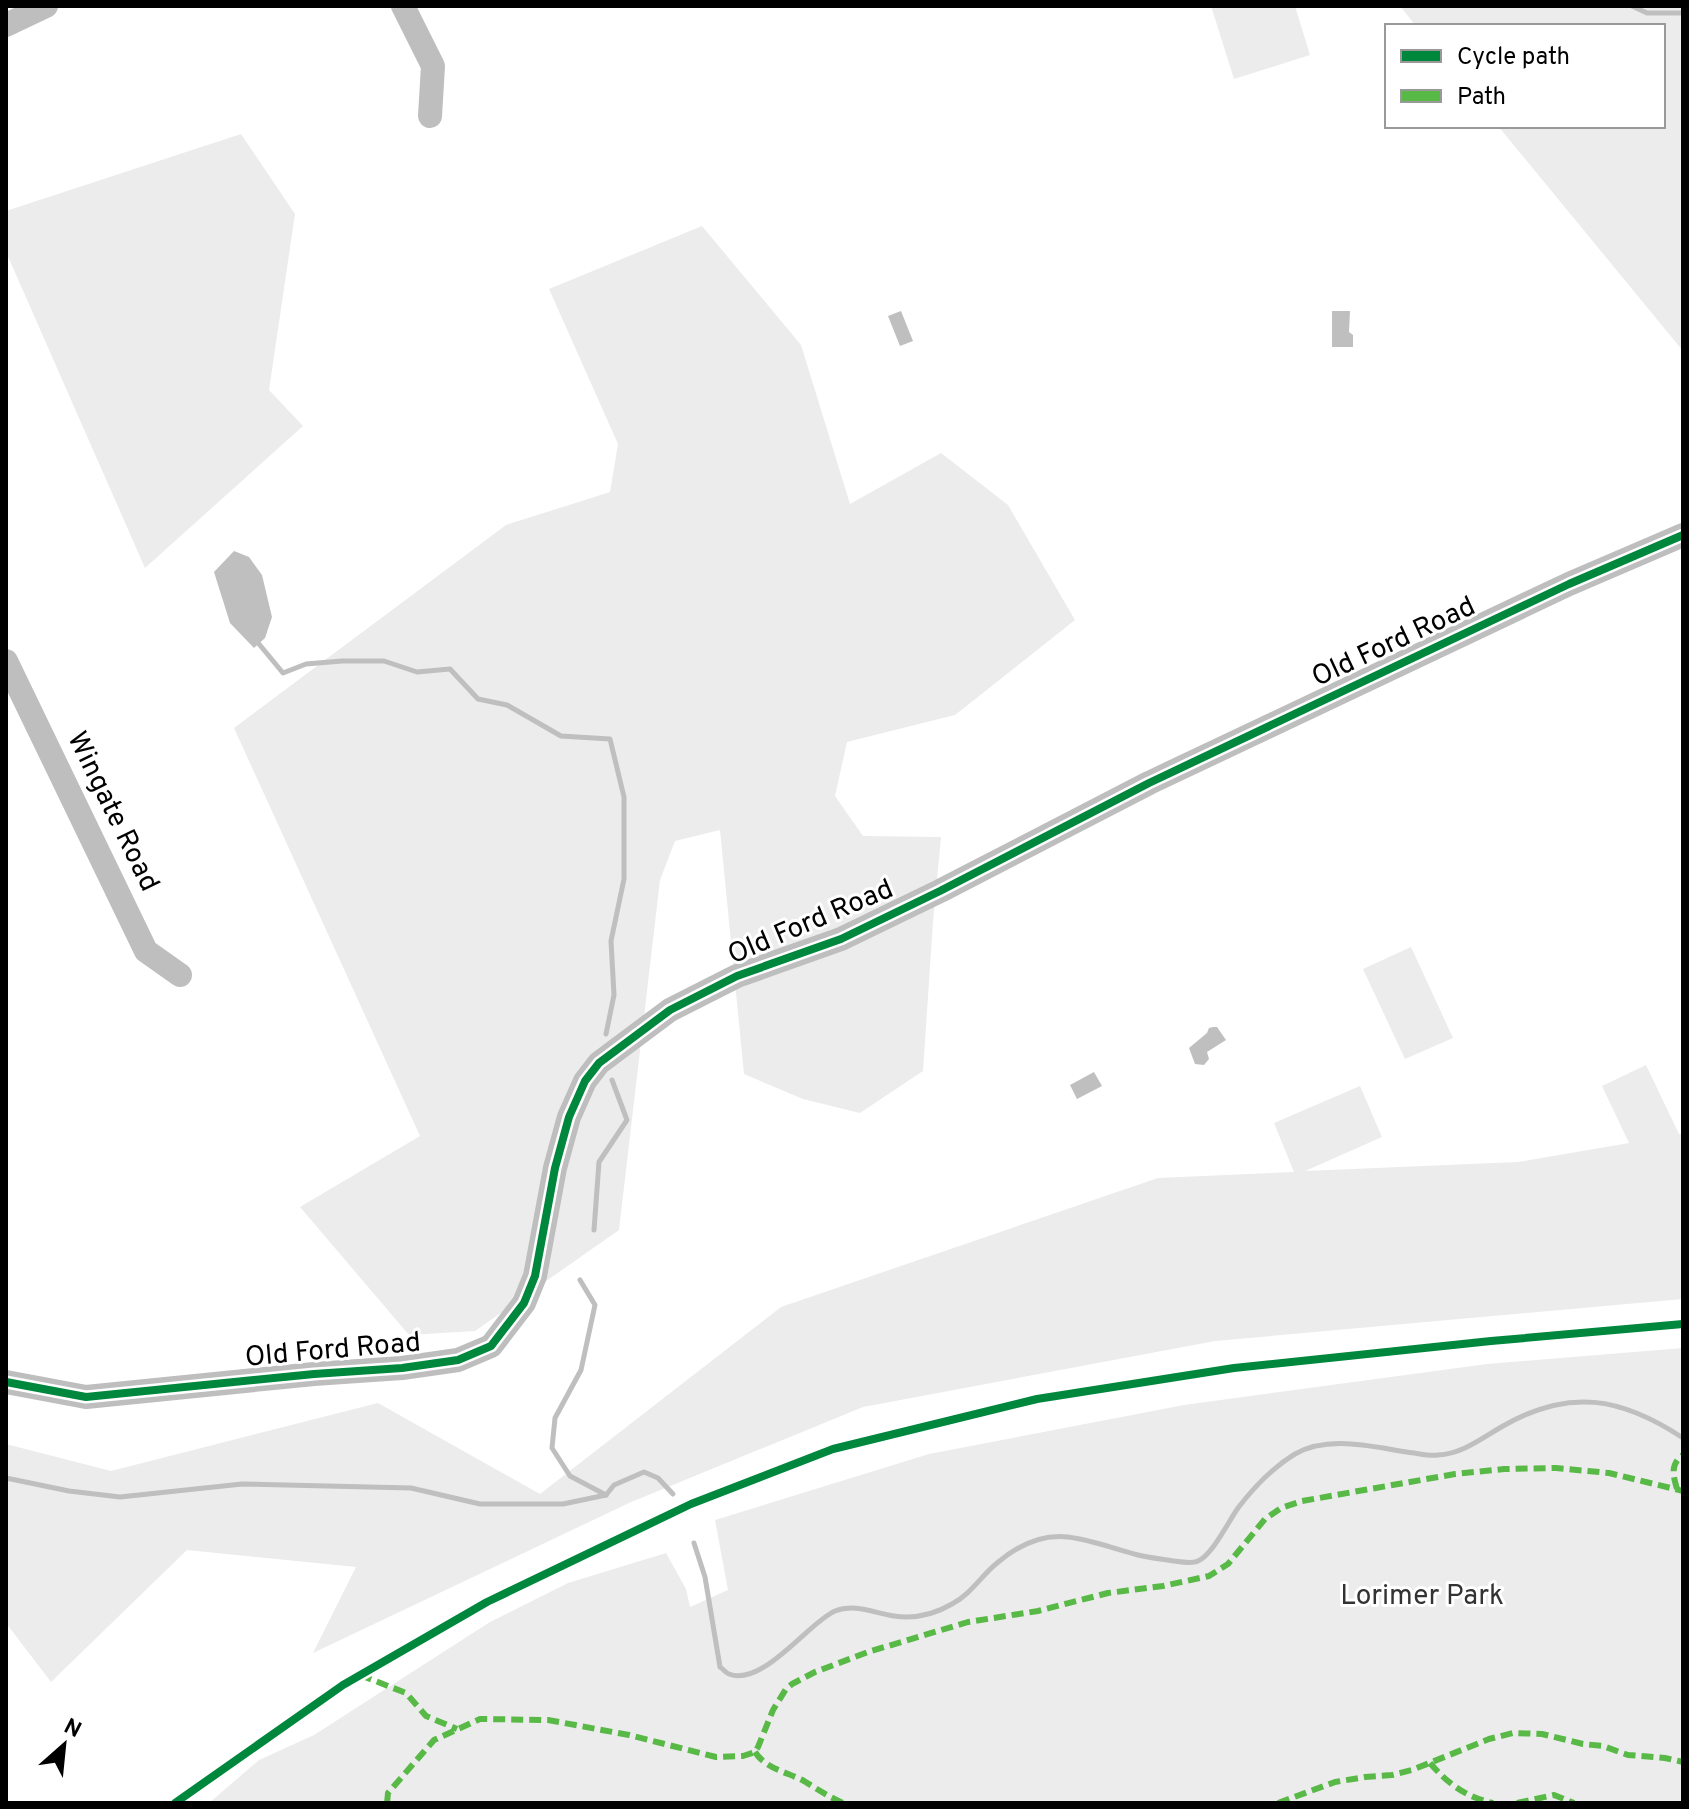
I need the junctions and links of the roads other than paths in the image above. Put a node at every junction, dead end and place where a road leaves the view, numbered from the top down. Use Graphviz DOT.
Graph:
graph roads {
  1 [pos="46,6"];
  2 [pos="403,6"];
  3 [pos="6,25"];
  4 [pos="430,116"];
  5 [pos="1683,535"];
  6 [pos="6,661"];
  7 [pos="180,975"];
  8 [pos="6,1382"];
  1 -- 3 [label="street"];
  2 -- 4 [label="street"];
  5 -- 8 [label="street, Old Ford Road"];
  6 -- 7 [label="street, Wingate Road"];
}
